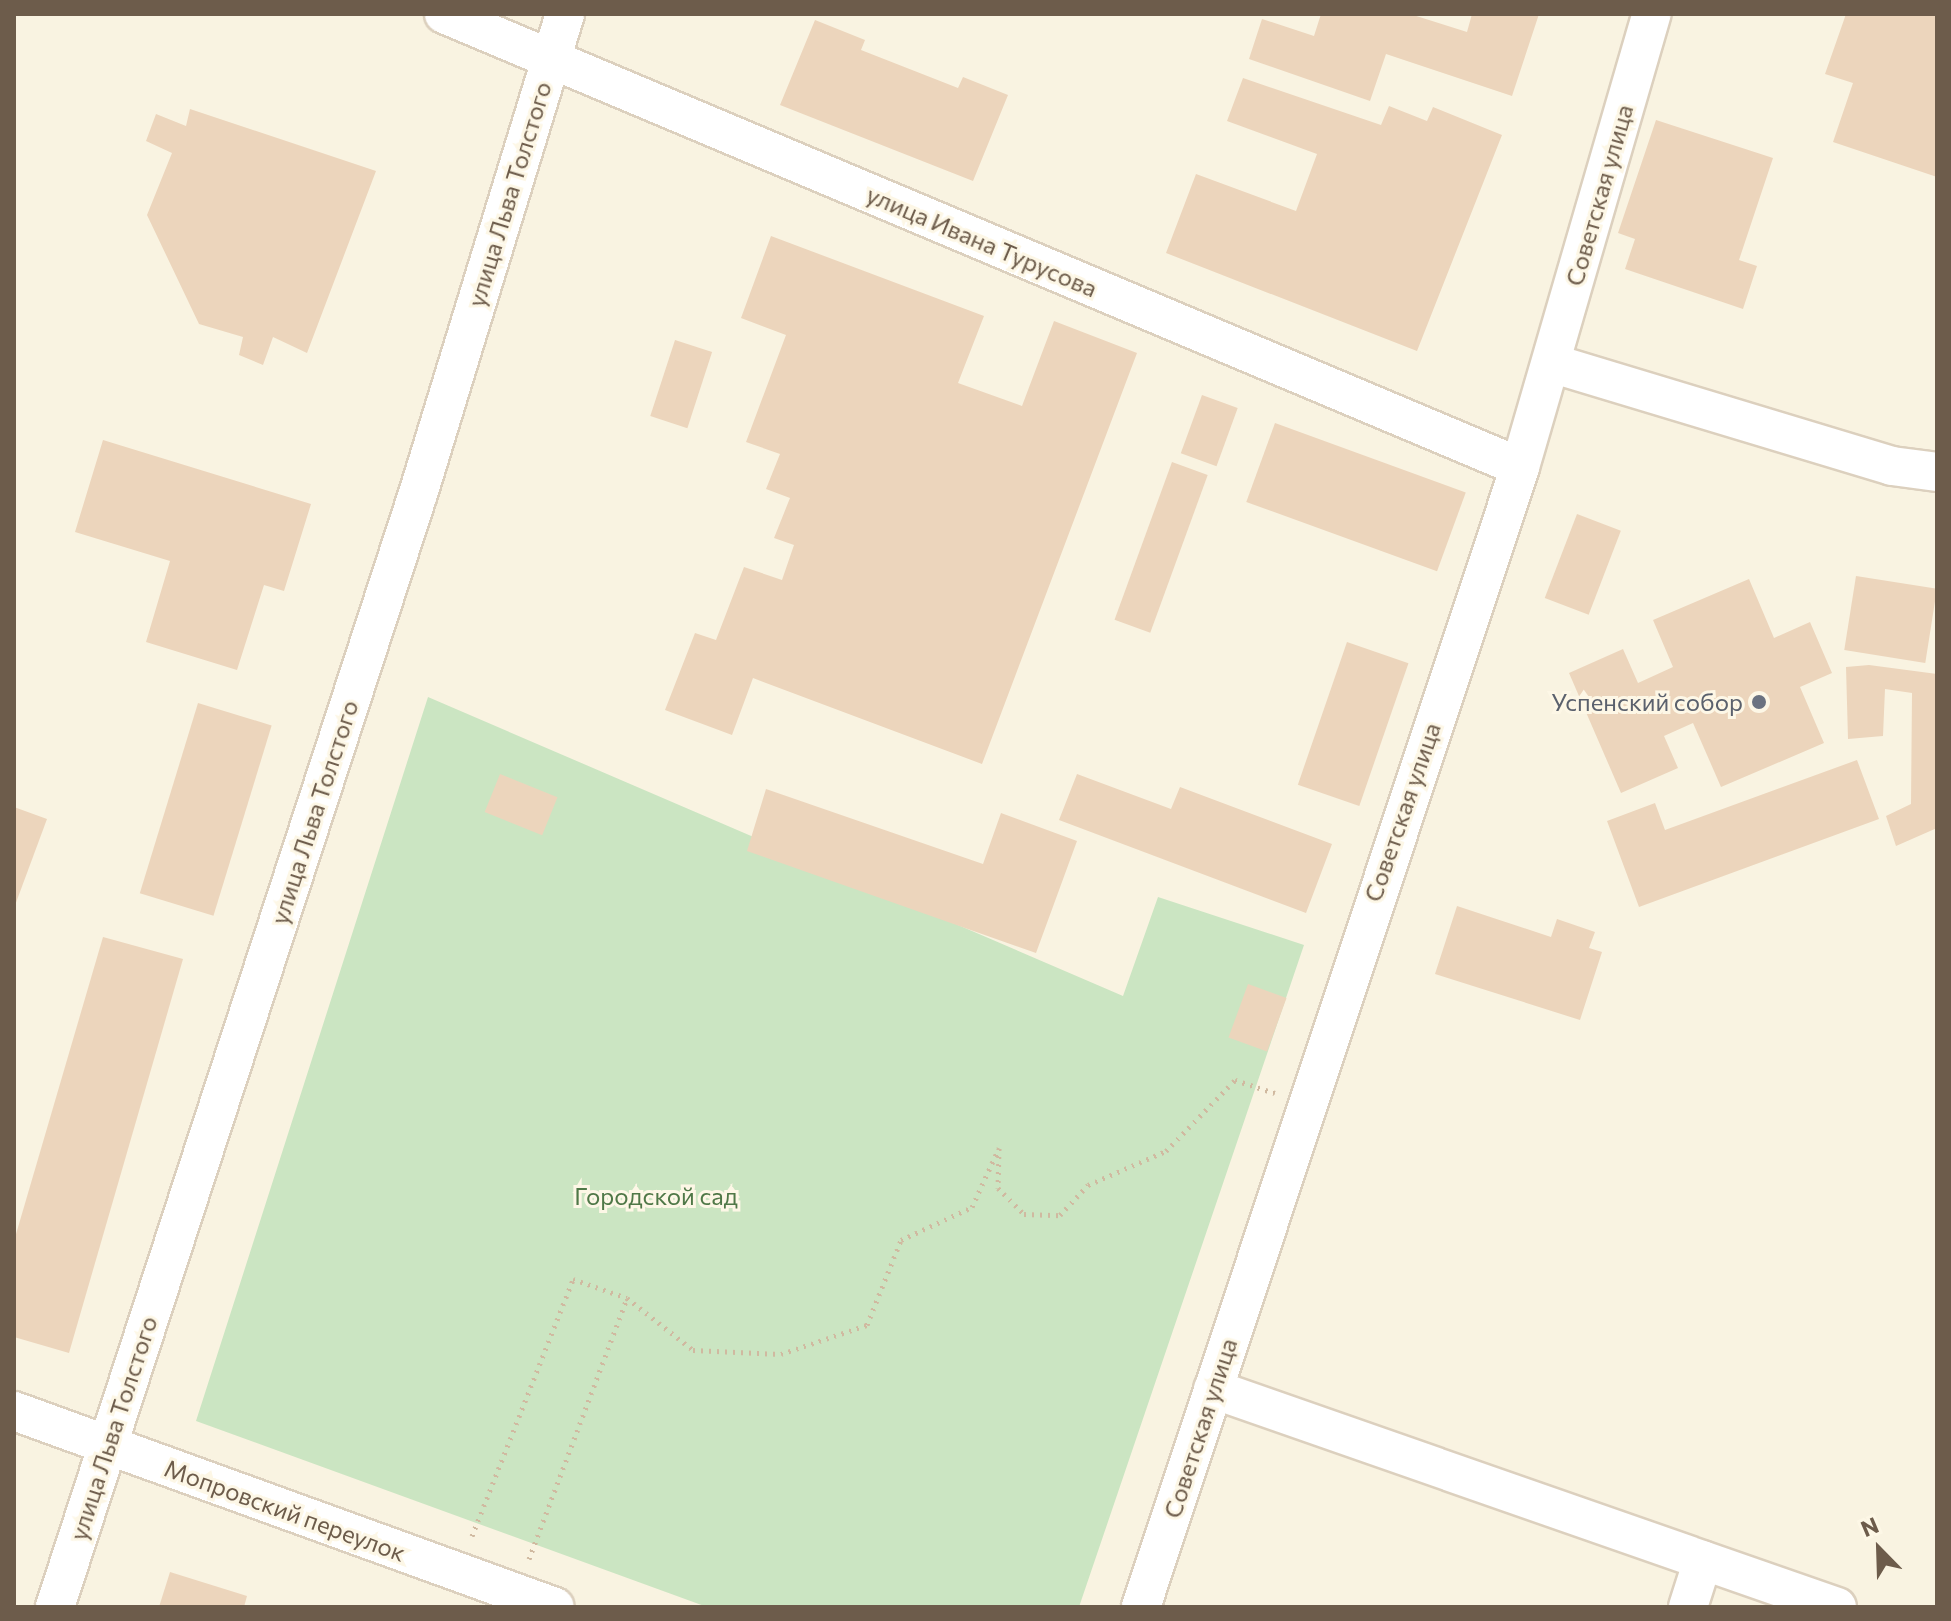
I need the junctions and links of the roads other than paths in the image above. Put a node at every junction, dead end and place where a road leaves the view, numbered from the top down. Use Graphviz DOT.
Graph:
graph roads {
  1 [pos="444,14"];
  2 [pos="565,14"];
  3 [pos="1652,14"];
  4 [pos="550,59"];
  5 [pos="1551,363"];
  6 [pos="1520,467"];
  7 [pos="1937,472"];
  8 [pos="1213,1389"];
  9 [pos="14,1411"];
  10 [pos="107,1445"];
  11 [pos="1703,1560"];
  12 [pos="55,1607"];
  13 [pos="555,1607"];
  14 [pos="1141,1607"];
  15 [pos="1688,1607"];
  16 [pos="1837,1607"];
  1 -- 4 [label="street, улица Ивана Турусова"];
  2 -- 4 [label="street, улица Льва Толстого"];
  3 -- 5 [label="street, Советская улица"];
  4 -- 6 [label="street, улица Ивана Турусова"];
  4 -- 10 [label="street, улица Льва Толстого"];
  5 -- 6 [label="street, Советская улица"];
  5 -- 7 [label="street"];
  6 -- 8 [label="street, Советская улица"];
  8 -- 11 [label="street"];
  8 -- 14 [label="street, Советская улица"];
  9 -- 10 [label="street, Мопровский переулок"];
  10 -- 12 [label="street, улица Льва Толстого"];
  10 -- 13 [label="street, Мопровский переулок"];
  11 -- 15 [label="street"];
  11 -- 16 [label="street"];
}
